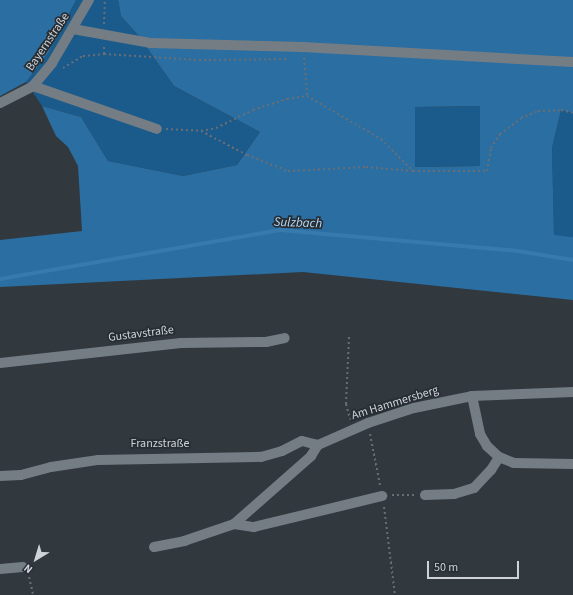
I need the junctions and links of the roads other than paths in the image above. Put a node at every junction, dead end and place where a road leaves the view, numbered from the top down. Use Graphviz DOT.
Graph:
graph roads {
  1 [pos="89,0"];
  2 [pos="74,28"];
  3 [pos="573,62"];
  4 [pos="33,86"];
  5 [pos="0,103"];
  6 [pos="157,129"];
  7 [pos="284,338"];
  8 [pos="0,363"];
  9 [pos="573,392"];
  10 [pos="472,396"];
  11 [pos="318,445"];
  12 [pos="499,458"];
  13 [pos="573,464"];
  14 [pos="0,476"];
  15 [pos="425,495"];
  16 [pos="382,496"];
  17 [pos="234,524"];
  18 [pos="154,547"];
  19 [pos="23,567"];
  20 [pos="0,569"];
  1 -- 2 [label="street, Bayernstraße"];
  2 -- 3 [label="street"];
  2 -- 4 [label="street, Bayernstraße"];
  4 -- 5 [label="street, Bayernstraße"];
  4 -- 6 [label="street"];
  7 -- 8 [label="street, Gustavstraße"];
  9 -- 10 [label="street, Am Hammersberg"];
  10 -- 11 [label="street, Am Hammersberg"];
  10 -- 12 [label="street"];
  11 -- 14 [label="street, Franzstraße"];
  11 -- 17 [label="street, Am Hammersberg"];
  12 -- 13 [label="street"];
  12 -- 15 [label="street"];
  16 -- 17 [label="street, Am Hammersberg"];
  17 -- 18 [label="street, Am Hammersberg"];
  19 -- 20 [label="street"];
}
